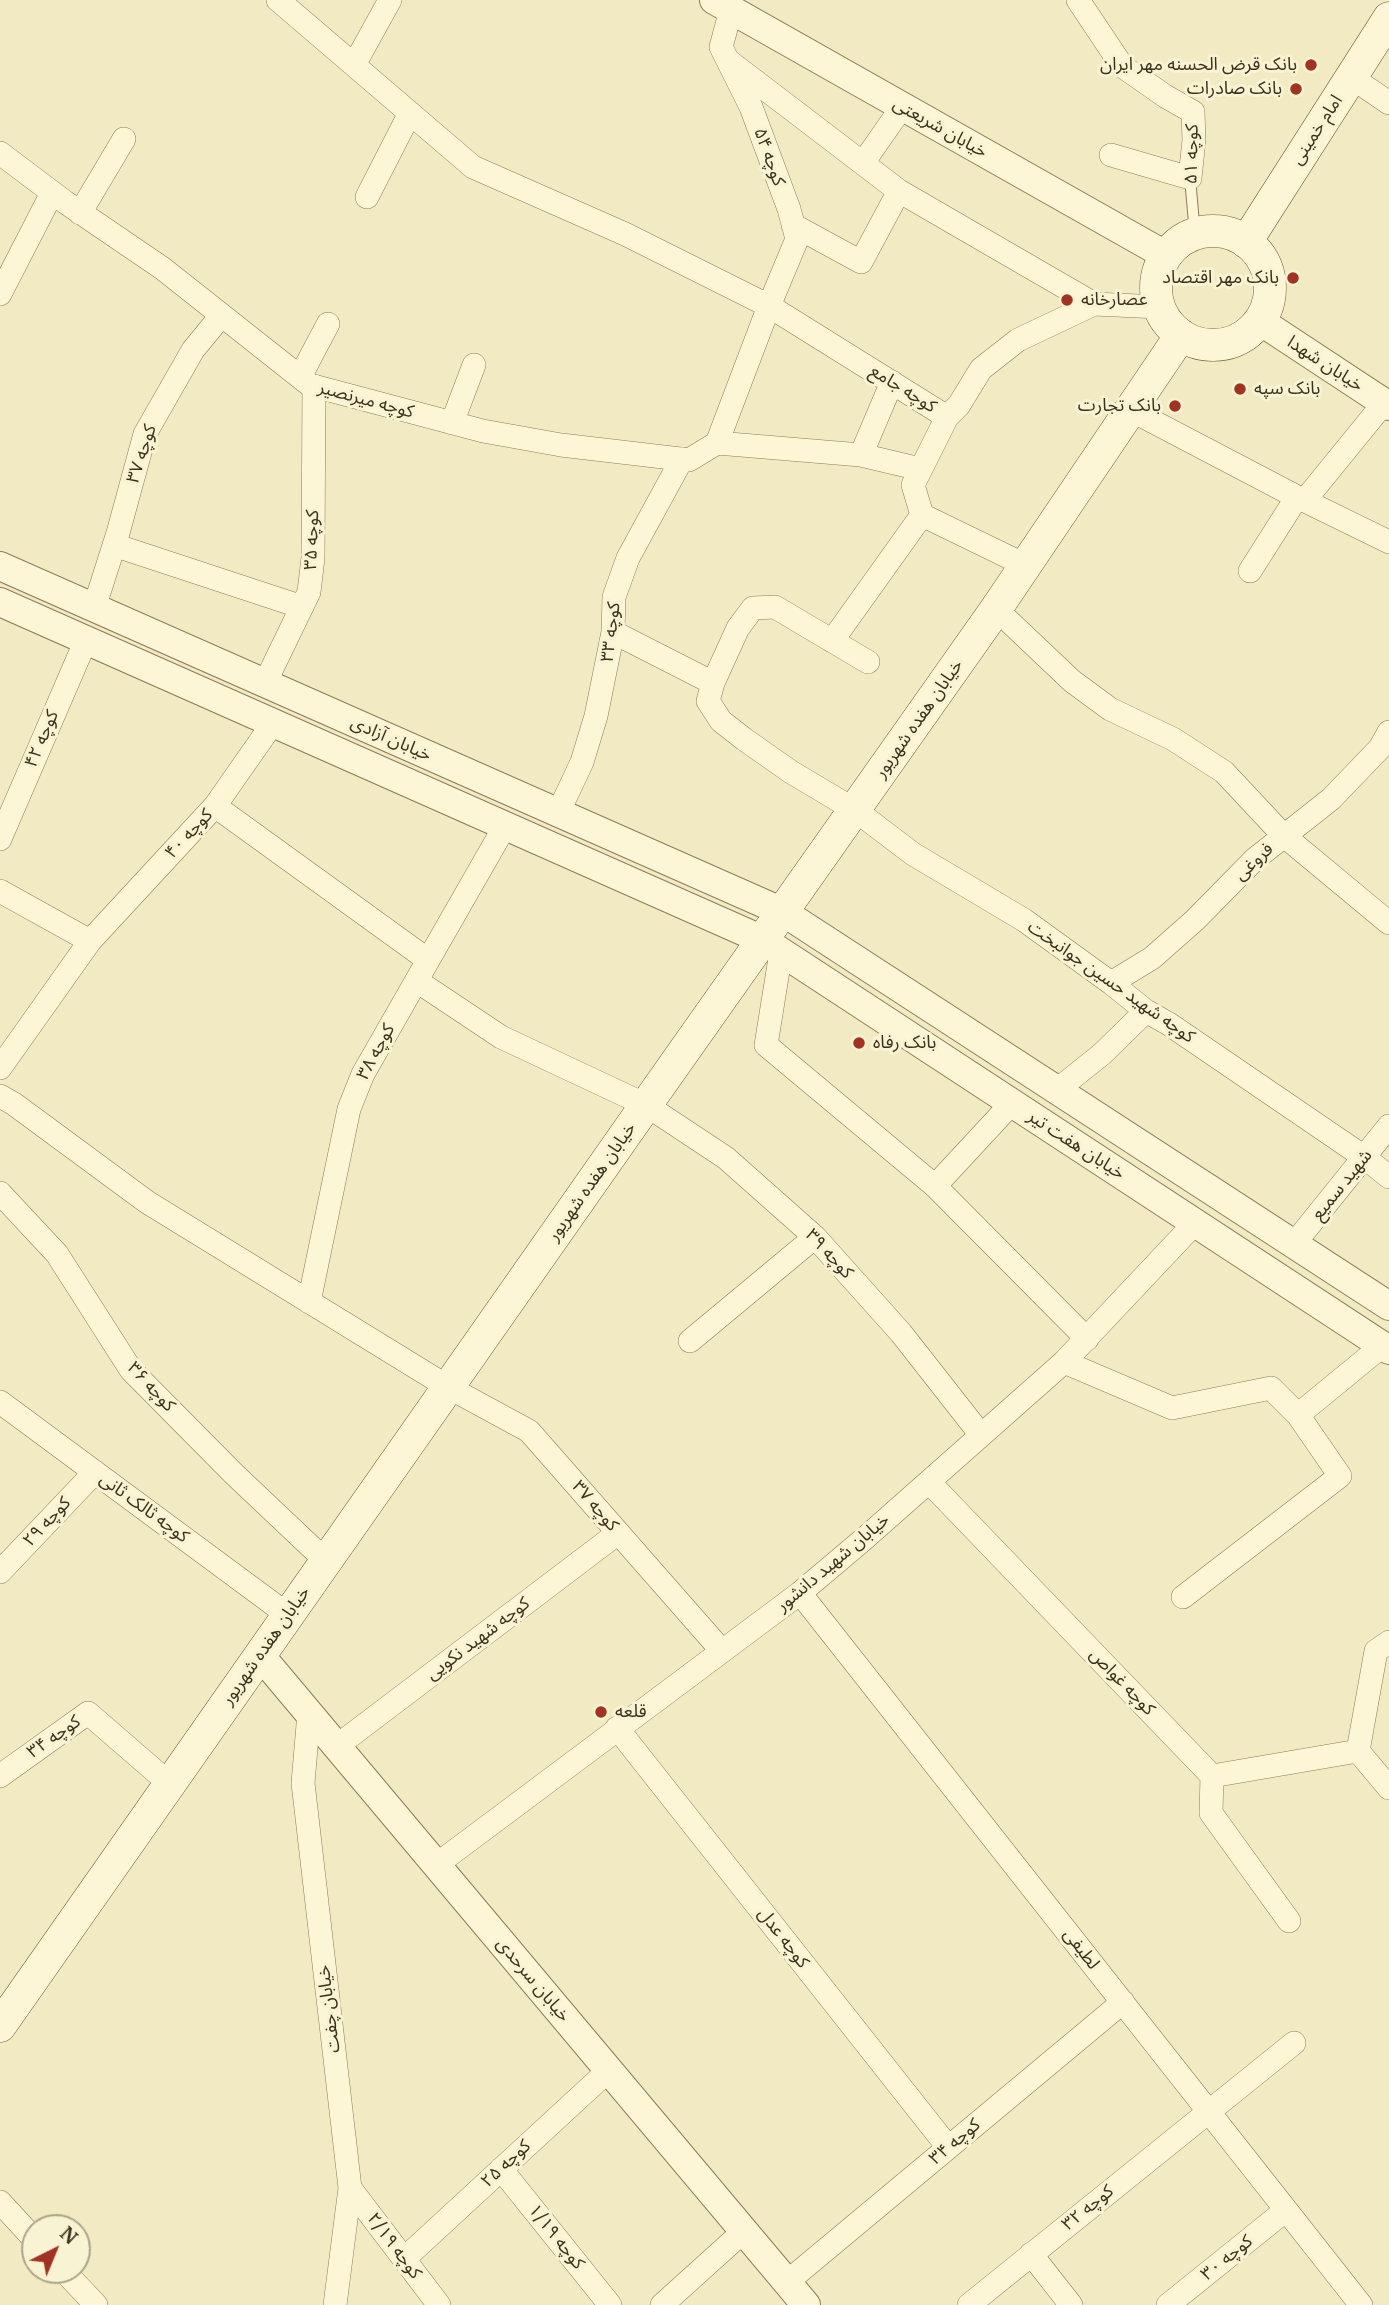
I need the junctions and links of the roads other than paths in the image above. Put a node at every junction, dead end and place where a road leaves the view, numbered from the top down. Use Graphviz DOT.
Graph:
graph roads {
  1 [pos="278,0"];
  2 [pos="390,0"];
  3 [pos="1078,0"];
  4 [pos="723,5"];
  5 [pos="1389,18"];
  6 [pos="728,60"];
  7 [pos="354,65"];
  8 [pos="1351,76"];
  9 [pos="1389,103"];
  10 [pos="902,107"];
  11 [pos="410,113"];
  12 [pos="124,139"];
  13 [pos="0,153"];
  14 [pos="1111,155"];
  15 [pos="863,163"];
  16 [pos="1190,178"];
  17 [pos="899,191"];
  18 [pos="52,193"];
  19 [pos="366,197"];
  20 [pos="80,213"];
  21 [pos="793,225"];
  22 [pos="1195,234"];
  23 [pos="1246,242"];
  24 [pos="1167,256"];
  25 [pos="0,294"];
  26 [pos="1094,304"];
  27 [pos="769,306"];
  28 [pos="1160,307"];
  29 [pos="221,316"];
  30 [pos="1260,321"];
  31 [pos="328,324"];
  32 [pos="1181,335"];
  33 [pos="474,365"];
  34 [pos="307,382"];
  35 [pos="892,382"];
  36 [pos="1387,405"];
  37 [pos="1131,410"];
  38 [pos="947,417"];
  39 [pos="452,423"];
  40 [pos="717,443"];
  41 [pos="861,455"];
  42 [pos="682,459"];
  43 [pos="920,469"];
  44 [pos="1301,499"];
  45 [pos="922,515"];
  46 [pos="1389,542"];
  47 [pos="114,545"];
  48 [pos="0,566"];
  49 [pos="1027,566"];
  50 [pos="1250,571"];
  51 [pos="0,602"];
  52 [pos="302,607"];
  53 [pos="94,608"];
  54 [pos="996,610"];
  55 [pos="613,632"];
  56 [pos="86,640"];
  57 [pos="832,641"];
  58 [pos="210,659"];
  59 [pos="868,662"];
  60 [pos="265,683"];
  61 [pos="713,683"];
  62 [pos="198,690"];
  63 [pos="272,723"];
  64 [pos="1389,732"];
  65 [pos="215,806"];
  66 [pos="855,810"];
  67 [pos="558,813"];
  68 [pos="505,826"];
  69 [pos="1283,835"];
  70 [pos="0,839"];
  71 [pos="692,873"];
  72 [pos="0,891"];
  73 [pos="680,903"];
  74 [pos="783,912"];
  75 [pos="1389,923"];
  76 [pos="90,941"];
  77 [pos="772,946"];
  78 [pos="422,971"];
  79 [pos="872,971"];
  80 [pos="1111,983"];
  81 [pos="853,999"];
  82 [pos="1146,1011"];
  83 [pos="0,1068"];
  84 [pos="1057,1090"];
  85 [pos="0,1096"];
  86 [pos="1012,1103"];
  87 [pos="646,1105"];
  88 [pos="1389,1126"];
  89 [pos="1364,1157"];
  90 [pos="1389,1177"];
  91 [pos="935,1186"];
  92 [pos="0,1193"];
  93 [pos="1219,1196"];
  94 [pos="1195,1223"];
  95 [pos="815,1237"];
  96 [pos="1294,1244"];
  97 [pos="309,1302"];
  98 [pos="1389,1306"];
  99 [pos="1087,1339"];
  100 [pos="690,1341"];
  101 [pos="1386,1348"];
  102 [pos="1064,1362"];
  103 [pos="448,1387"];
  104 [pos="0,1402"];
  105 [pos="1298,1415"];
  106 [pos="981,1435"];
  107 [pos="95,1472"];
  108 [pos="929,1482"];
  109 [pos="618,1533"];
  110 [pos="326,1561"];
  111 [pos="0,1572"];
  112 [pos="800,1593"];
  113 [pos="1183,1597"];
  114 [pos="288,1615"];
  115 [pos="1389,1642"];
  116 [pos="722,1651"];
  117 [pos="260,1655"];
  118 [pos="309,1713"];
  119 [pos="617,1728"];
  120 [pos="337,1746"];
  121 [pos="1358,1752"];
  122 [pos="0,1776"];
  123 [pos="1212,1776"];
  124 [pos="170,1784"];
  125 [pos="1389,1788"];
  126 [pos="436,1865"];
  127 [pos="1289,1921"];
  128 [pos="1123,2003"];
  129 [pos="0,2026"];
  130 [pos="1294,2043"];
  131 [pos="609,2070"];
  132 [pos="1208,2111"];
  133 [pos="948,2147"];
  134 [pos="501,2169"];
  135 [pos="350,2188"];
  136 [pos="0,2202"];
  137 [pos="1286,2210"];
  138 [pos="21,2225"];
  139 [pos="744,2231"];
  140 [pos="1031,2254"];
  141 [pos="404,2259"];
  142 [pos="787,2282"];
  143 [pos="76,2284"];
  144 [pos="96,2305"];
  145 [pos="335,2305"];
  146 [pos="439,2305"];
  147 [pos="610,2305"];
  148 [pos="662,2305"];
  149 [pos="806,2305"];
  150 [pos="969,2305"];
  151 [pos="1071,2305"];
  152 [pos="1168,2305"];
  153 [pos="1361,2305"];
  1 -- 7 [label="street, کوچه جامع"];
  2 -- 7 [label="street"];
  3 -- 16 [label="street, کوچه ۵۱"];
  4 -- 6 [label="street, کوچه ۵۴"];
  4 -- 10 [label="street, خیابان شریعتی"];
  5 -- 8 [label="main road, امام خمینی"];
  6 -- 15 [label="street"];
  6 -- 21 [label="street, کوچه ۵۴"];
  7 -- 11 [label="street, کوچه جامع"];
  8 -- 9 [label="street"];
  8 -- 23 [label="main road, امام خمینی"];
  10 -- 15 [label="street"];
  10 -- 24 [label="street, خیابان شریعتی"];
  11 -- 19 [label="street"];
  11 -- 27 [label="street, کوچه جامع"];
  12 -- 20 [label="street"];
  13 -- 18 [label="street, کوچه میرنصیر"];
  14 -- 16 [label="street"];
  15 -- 17 [label="street"];
  16 -- 22 [label="lane, کوچه ۵۱"];
  17 -- 21 [label="street"];
  17 -- 26 [label="street"];
  18 -- 20 [label="street, کوچه میرنصیر"];
  18 -- 25 [label="street"];
  20 -- 29 [label="street, کوچه میرنصیر"];
  21 -- 27 [label="street, کوچه ۵۴"];
  22 -- 23 [label="main road"];
  22 -- 24 [label="main road"];
  23 -- 30 [label="main road"];
  24 -- 28 [label="main road"];
  26 -- 28 [label="street"];
  26 -- 38 [label="street, کوچه جامع"];
  27 -- 35 [label="street, کوچه جامع"];
  27 -- 40 [label="street, کوچه ۵۴"];
  28 -- 32 [label="main road"];
  29 -- 34 [label="street, کوچه میرنصیر"];
  29 -- 47 [label="street, کوچه ۳۷"];
  30 -- 32 [label="main road"];
  30 -- 36 [label="street, خیابان شهدا"];
  31 -- 34 [label="street"];
  32 -- 37 [label="main road, خیابان هفده شهریور"];
  33 -- 39 [label="street"];
  34 -- 39 [label="street, کوچه میرنصیر"];
  34 -- 52 [label="street, کوچه ۳۵"];
  35 -- 38 [label="street, کوچه جامع"];
  35 -- 41 [label="street"];
  36 -- 44 [label="street"];
  37 -- 44 [label="street"];
  37 -- 49 [label="main road, خیابان هفده شهریور"];
  38 -- 43 [label="street"];
  39 -- 42 [label="street, کوچه میرنصیر"];
  40 -- 41 [label="street"];
  40 -- 42 [label="street"];
  41 -- 43 [label="street"];
  42 -- 55 [label="street, کوچه ۳۳"];
  43 -- 45 [label="street"];
  44 -- 46 [label="street"];
  44 -- 50 [label="street"];
  45 -- 49 [label="street"];
  45 -- 57 [label="street"];
  47 -- 52 [label="street"];
  47 -- 53 [label="street, کوچه ۳۷"];
  48 -- 53 [label="street, خیابان آزادی"];
  49 -- 54 [label="main road, خیابان هفده شهریور"];
  51 -- 56 [label="street, خیابان آزادی"];
  52 -- 60 [label="street, کوچه ۳۵"];
  53 -- 58 [label="street, خیابان آزادی"];
  54 -- 66 [label="main road, خیابان هفده شهریور"];
  54 -- 69 [label="street"];
  55 -- 61 [label="street"];
  55 -- 67 [label="street, کوچه ۳۳"];
  56 -- 62 [label="street, خیابان آزادی"];
  56 -- 70 [label="street, کوچه ۴۲"];
  57 -- 59 [label="street"];
  57 -- 61 [label="street"];
  58 -- 60 [label="street, خیابان آزادی"];
  58 -- 62 [label="street"];
  60 -- 67 [label="street, خیابان آزادی"];
  61 -- 66 [label="street, کوچه شهید حسین جوانبخت"];
  62 -- 63 [label="street, خیابان آزادی"];
  63 -- 65 [label="street"];
  63 -- 68 [label="street, خیابان آزادی"];
  64 -- 69 [label="street, فروغی"];
  65 -- 76 [label="street, کوچه ۴۰"];
  65 -- 78 [label="street, کوچه ۴۰"];
  66 -- 74 [label="main road, خیابان هفده شهریور"];
  66 -- 80 [label="street, کوچه شهید حسین جوانبخت"];
  67 -- 71 [label="street, خیابان آزادی"];
  68 -- 73 [label="street, خیابان آزادی"];
  68 -- 78 [label="street, کوچه ۳۸"];
  69 -- 75 [label="street"];
  69 -- 80 [label="street, فروغی"];
  71 -- 73 [label="street"];
  71 -- 74 [label="street, خیابان آزادی"];
  72 -- 76 [label="street"];
  73 -- 77 [label="street, خیابان آزادی"];
  74 -- 77 [label="main road, خیابان هفده شهریور"];
  74 -- 79 [label="street, خیابان هفت تیر"];
  76 -- 83 [label="street, کوچه ۴۰"];
  77 -- 81 [label="street, خیابان هفت تیر"];
  77 -- 87 [label="main road, خیابان هفده شهریور"];
  77 -- 91 [label="street"];
  78 -- 87 [label="street, کوچه ۴۰"];
  78 -- 97 [label="street, کوچه ۳۸"];
  79 -- 81 [label="street"];
  79 -- 84 [label="street, خیابان هفت تیر"];
  80 -- 82 [label="street, کوچه شهید حسین جوانبخت"];
  81 -- 86 [label="street, خیابان هفت تیر"];
  82 -- 84 [label="street"];
  82 -- 89 [label="street, کوچه شهید حسین جوانبخت"];
  84 -- 93 [label="street, خیابان هفت تیر"];
  85 -- 97 [label="street"];
  86 -- 91 [label="street"];
  86 -- 94 [label="street, خیابان هفت تیر"];
  87 -- 95 [label="street, کوچه ۳۹"];
  87 -- 103 [label="main road, خیابان هفده شهریور"];
  88 -- 89 [label="street, شهید سمیع"];
  89 -- 90 [label="street, کوچه شهید حسین جوانبخت"];
  89 -- 96 [label="street, شهید سمیع"];
  91 -- 99 [label="street"];
  92 -- 110 [label="street, کوچه ۳۶"];
  93 -- 94 [label="street"];
  93 -- 96 [label="street, خیابان هفت تیر"];
  94 -- 99 [label="street, خیابان شهید دانشور"];
  94 -- 101 [label="street, خیابان هفت تیر"];
  95 -- 100 [label="street"];
  95 -- 106 [label="street, کوچه ۳۹"];
  96 -- 98 [label="street, خیابان هفت تیر"];
  97 -- 103 [label="street"];
  99 -- 102 [label="street, خیابان شهید دانشور"];
  101 -- 105 [label="street"];
  102 -- 105 [label="street"];
  102 -- 106 [label="street, خیابان شهید دانشور"];
  103 -- 109 [label="street, کوچه ۳۷"];
  103 -- 110 [label="main road, خیابان هفده شهریور"];
  104 -- 107 [label="street, کوچه ثالک ثانی"];
  105 -- 113 [label="street"];
  106 -- 108 [label="street, خیابان شهید دانشور"];
  107 -- 111 [label="street, کوچه ۲۹"];
  107 -- 114 [label="street, کوچه ثالک ثانی"];
  108 -- 112 [label="street, خیابان شهید دانشور"];
  108 -- 123 [label="street, کوچه غواص"];
  109 -- 116 [label="street, کوچه ۳۷"];
  109 -- 120 [label="street, کوچه شهید نکویی"];
  110 -- 114 [label="main road, خیابان هفده شهریور"];
  112 -- 116 [label="street, خیابان شهید دانشور"];
  112 -- 128 [label="street, لطیفی"];
  114 -- 117 [label="main road, خیابان هفده شهریور"];
  115 -- 121 [label="street"];
  116 -- 119 [label="street, خیابان شهید دانشور"];
  117 -- 118 [label="street, خیابان سرحدی"];
  117 -- 124 [label="main road, خیابان هفده شهریور"];
  118 -- 120 [label="street, خیابان سرحدی"];
  118 -- 135 [label="street, خیابان چفت"];
  119 -- 126 [label="street, خیابان شهید دانشور"];
  119 -- 133 [label="street, کوچه عدل"];
  120 -- 126 [label="street, خیابان سرحدی"];
  121 -- 123 [label="street"];
  121 -- 125 [label="street"];
  122 -- 124 [label="street, کوچه ۳۴"];
  123 -- 127 [label="street"];
  124 -- 129 [label="main road, خیابان هفده شهریور"];
  126 -- 131 [label="street, خیابان سرحدی"];
  128 -- 132 [label="street, لطیفی"];
  128 -- 133 [label="street, کوچه ۳۴"];
  130 -- 132 [label="street, کوچه ۳۲"];
  131 -- 134 [label="street, کوچه ۲۵"];
  131 -- 139 [label="street, خیابان سرحدی"];
  132 -- 137 [label="street, لطیفی"];
  132 -- 140 [label="street, کوچه ۳۲"];
  133 -- 142 [label="street, کوچه ۳۴"];
  134 -- 141 [label="street, کوچه ۲۵"];
  134 -- 147 [label="street, کوچه ۱/۱۹"];
  135 -- 141 [label="street, کوچه ۲/۱۹"];
  135 -- 145 [label="street, خیابان چفت"];
  136 -- 138 [label="street"];
  137 -- 152 [label="street, کوچه ۳۰"];
  137 -- 153 [label="street, لطیفی"];
  139 -- 142 [label="street, خیابان سرحدی"];
  139 -- 148 [label="street"];
  140 -- 150 [label="street, کوچه ۳۲"];
  140 -- 151 [label="street"];
  141 -- 146 [label="street, کوچه ۲/۱۹"];
  142 -- 149 [label="street, خیابان سرحدی"];
  143 -- 144 [label="street"];
}
